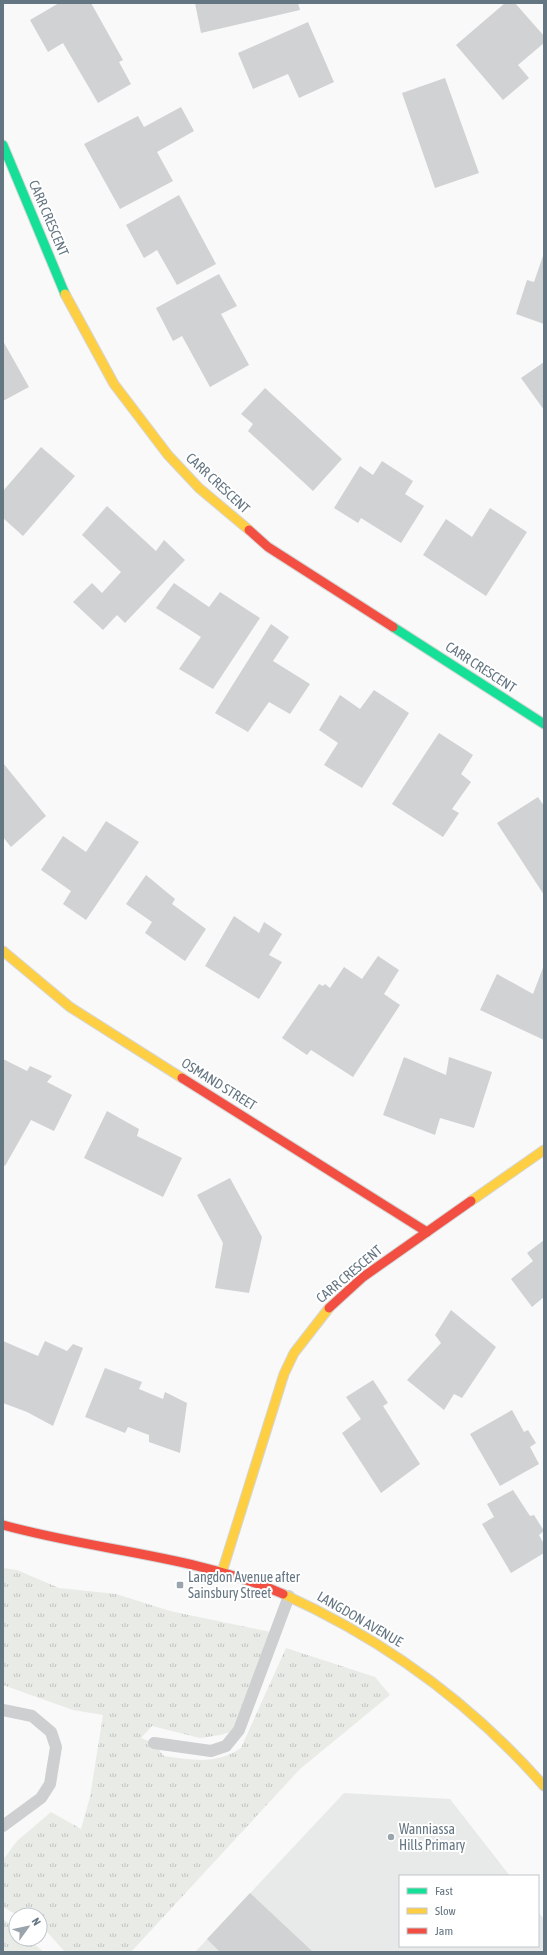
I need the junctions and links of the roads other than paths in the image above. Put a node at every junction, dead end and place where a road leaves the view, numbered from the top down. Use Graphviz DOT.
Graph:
graph roads {
  1 [pos="3,145"];
  2 [pos="544,724"];
  3 [pos="3,951"];
  4 [pos="544,1150"];
  5 [pos="427,1232"];
  6 [pos="3,1525"];
  7 [pos="222,1572"];
  8 [pos="289,1596"];
  9 [pos="3,1710"];
  10 [pos="154,1743"];
  11 [pos="544,1786"];
  12 [pos="3,1826"];
  1 -- 2 [label="street, CARR CRESCENT"];
  3 -- 5 [label="street, OSMAND STREET"];
  4 -- 5 [label="street, CARR CRESCENT"];
  5 -- 7 [label="street, CARR CRESCENT"];
  6 -- 7 [label="street, LANGDON AVENUE"];
  7 -- 8 [label="street, LANGDON AVENUE"];
  8 -- 10 [label="lane"];
  8 -- 11 [label="street, LANGDON AVENUE"];
  9 -- 12 [label="lane"];
}
